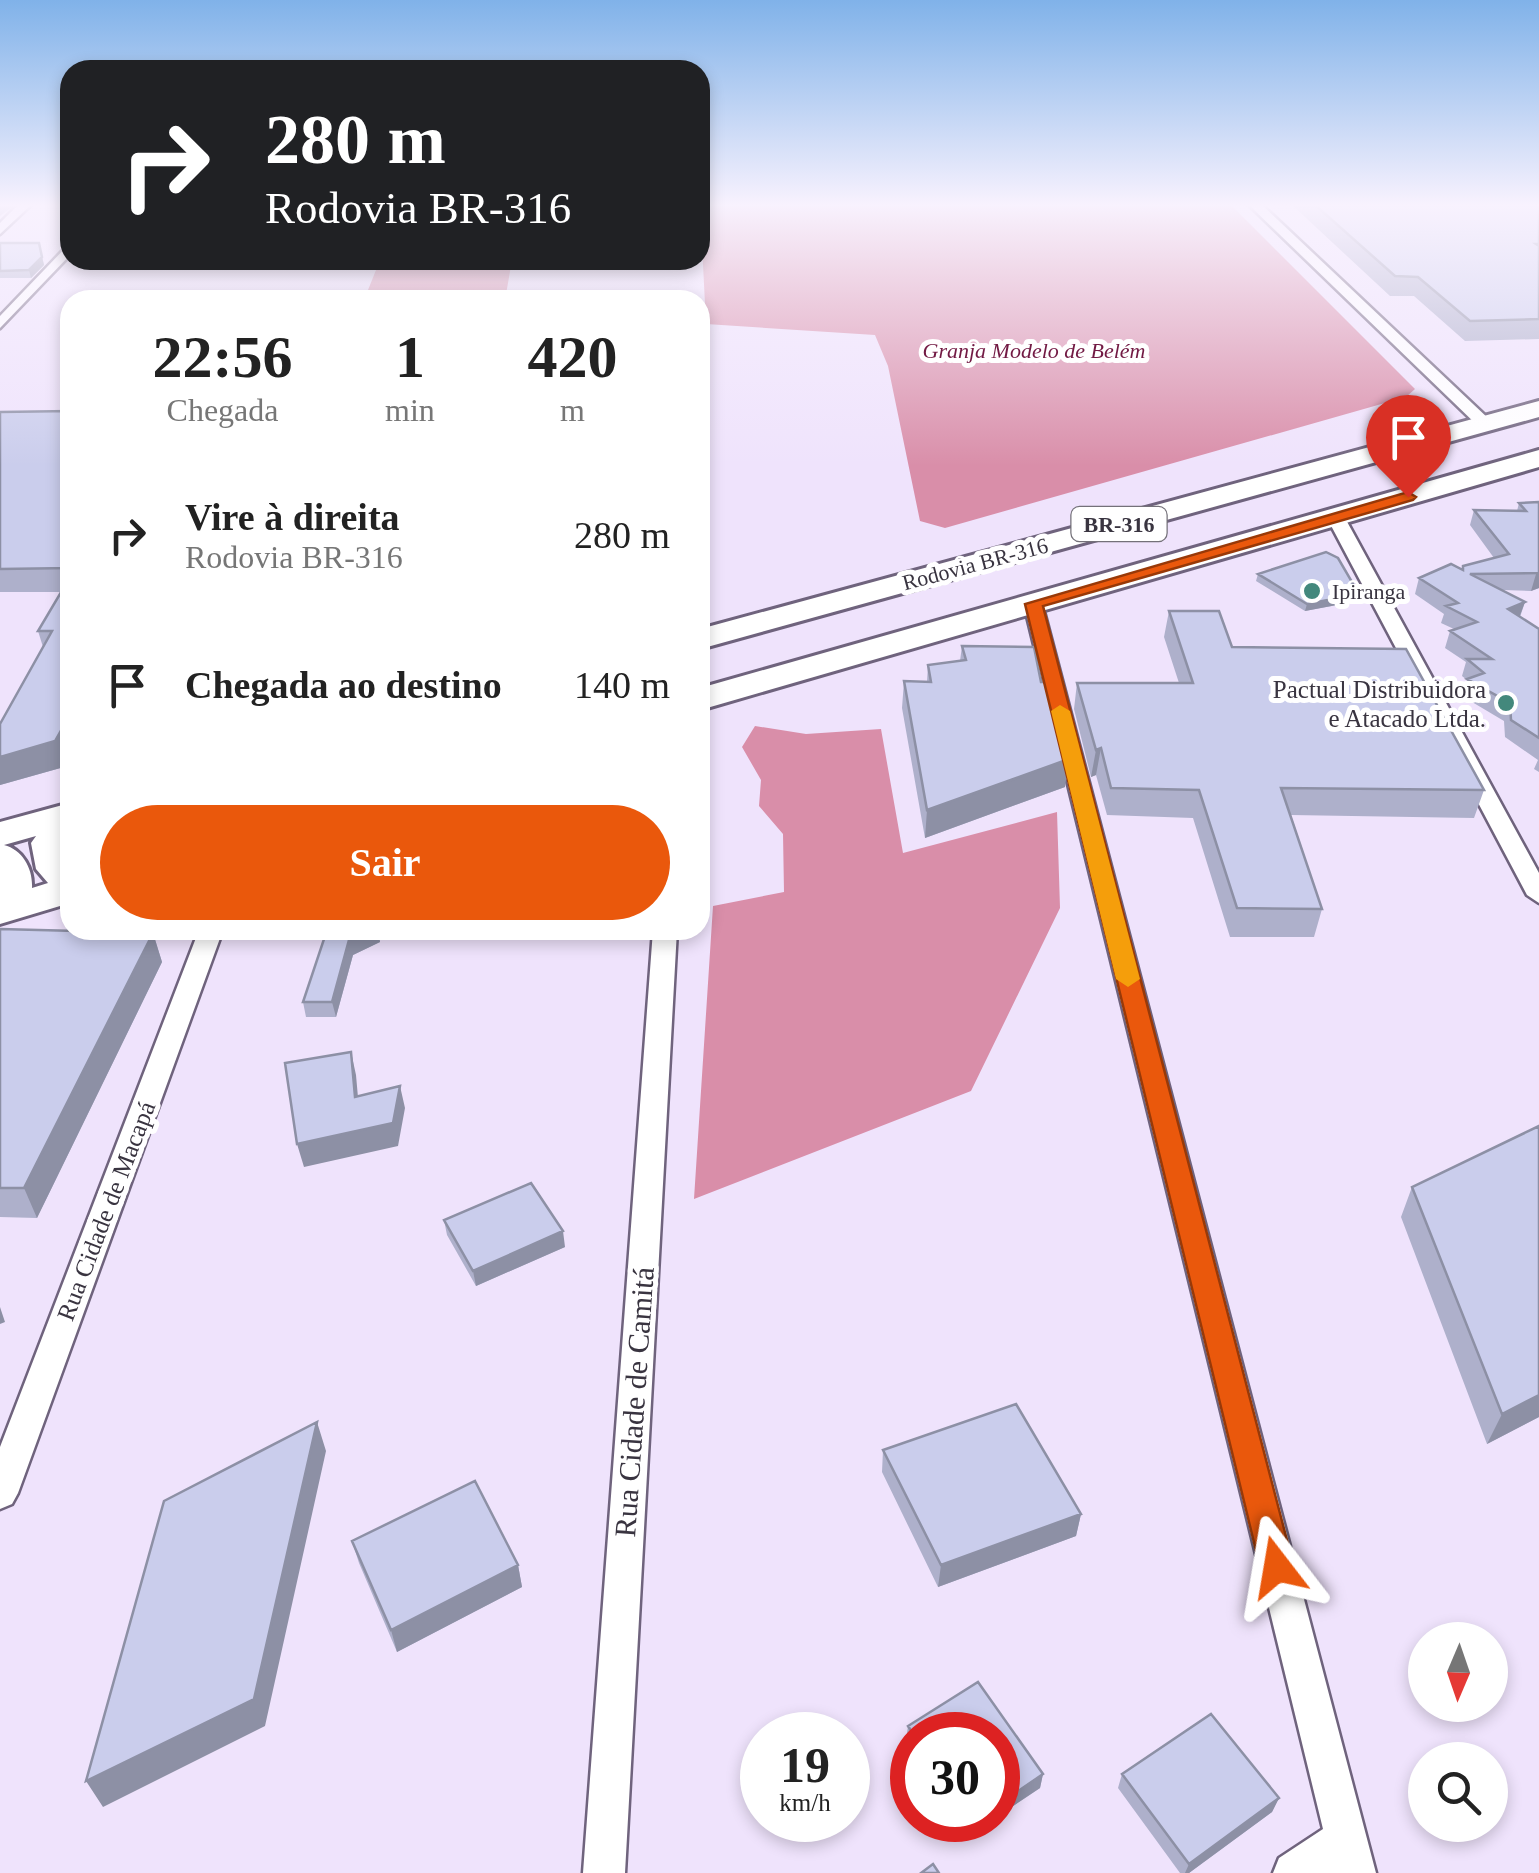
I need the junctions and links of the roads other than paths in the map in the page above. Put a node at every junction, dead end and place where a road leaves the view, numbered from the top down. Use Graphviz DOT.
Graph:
graph roads {
  1 [pos="29,291"];
  2 [pos="1346,291"];
  3 [pos="0,324"];
  4 [pos="1539,408"];
  5 [pos="1484,423"];
  6 [pos="1539,458"];
  7 [pos="1336,518"];
  8 [pos="1033,604"];
  9 [pos="710,636"];
  10 [pos="710,696"];
  11 [pos="60,819"];
  12 [pos="60,830"];
  13 [pos="0,834"];
  14 [pos="0,856"];
  15 [pos="60,872"];
  16 [pos="60,893"];
  17 [pos="1539,894"];
  18 [pos="0,911"];
  19 [pos="207,940"];
  20 [pos="664,940"];
  21 [pos="0,1493"];
  22 [pos="1350,1856"];
  23 [pos="604,1873"];
  24 [pos="1294,1873"];
  1 -- 3 [label="street"];
  2 -- 5 [label="street"];
  4 -- 5 [label="highway, Rodovia BR-316 / BR-316"];
  5 -- 9 [label="highway, Rodovia BR-316 / BR-316"];
  6 -- 7 [label="highway, BR-316"];
  7 -- 8 [label="highway, BR-316"];
  7 -- 17 [label="street"];
  8 -- 10 [label="highway, BR-316"];
  8 -- 22 [label="street"];
  11 -- 13 [label="highway"];
  12 -- 15 [label="highway"];
  14 -- 18 [label="highway"];
  16 -- 18 [label="highway"];
  19 -- 21 [label="street, Rua Cidade de Macapá"];
  20 -- 23 [label="street, Rua Cidade de Camitá"];
  22 -- 24 [label="street"];
}
